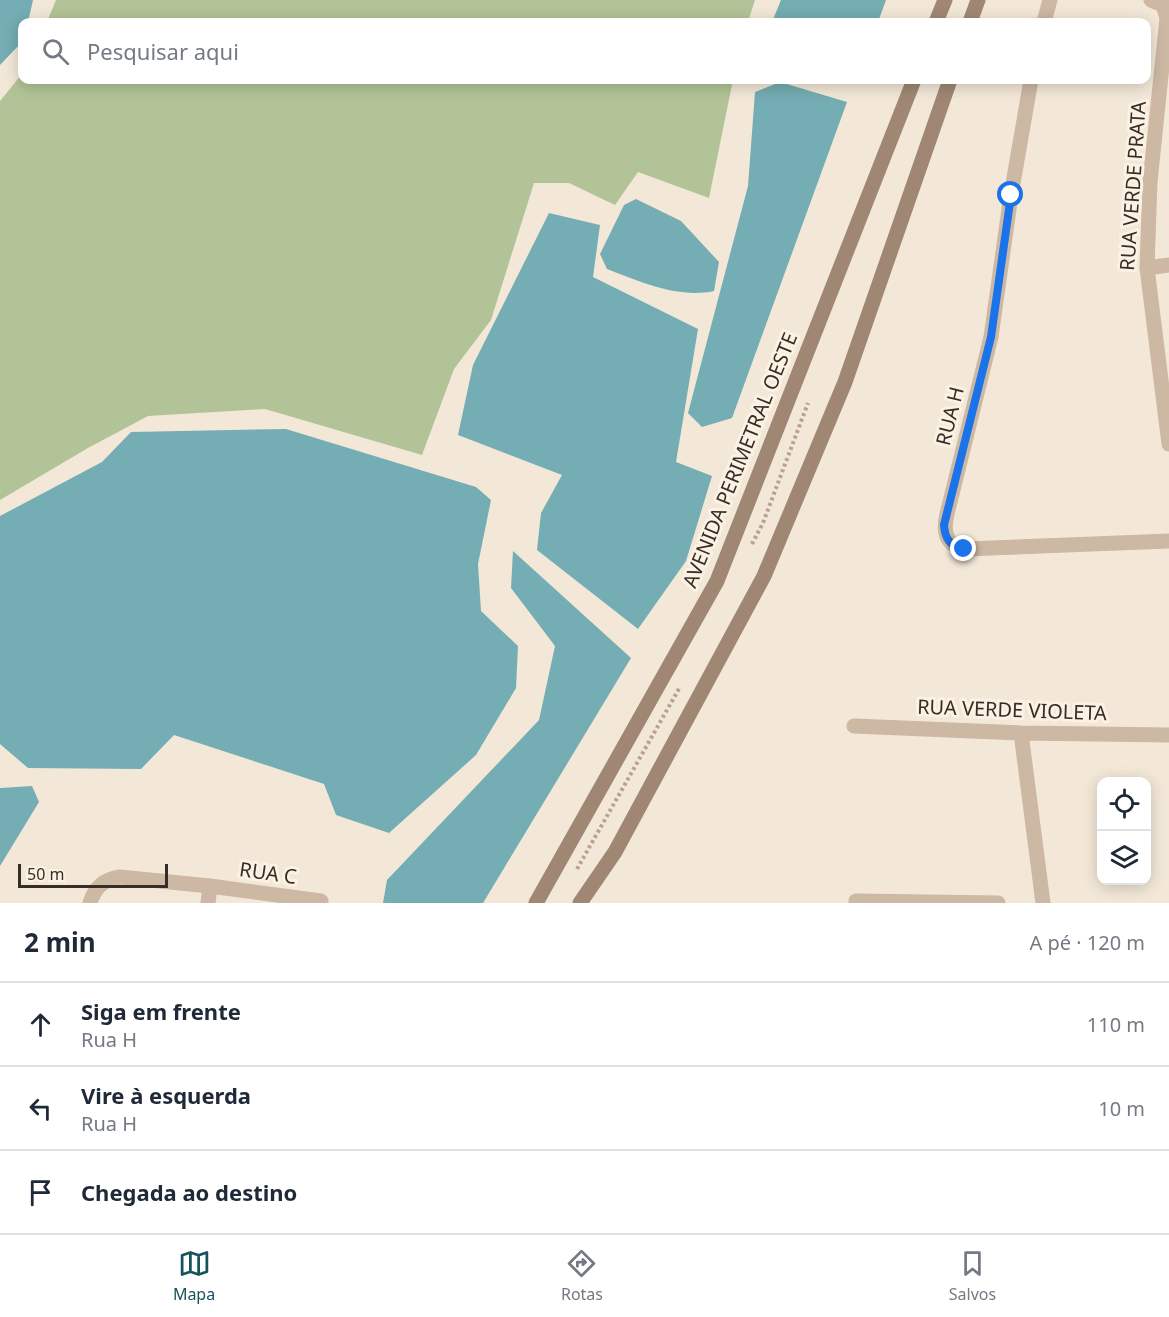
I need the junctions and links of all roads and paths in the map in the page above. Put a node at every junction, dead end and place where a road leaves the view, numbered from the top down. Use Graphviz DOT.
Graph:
graph roads {
  1 [pos="945,0"];
  2 [pos="978,0"];
  3 [pos="1050,0"];
  4 [pos="1151,0"];
  5 [pos="938,18"];
  6 [pos="971,18"];
  7 [pos="1045,18"];
  8 [pos="912,84"];
  9 [pos="949,84"];
  10 [pos="1030,84"];
  11 [pos="1169,265"];
  12 [pos="1147,268"];
  13 [pos="1169,444"];
  14 [pos="1169,541"];
  15 [pos="854,726"];
  16 [pos="1021,733"];
  17 [pos="1169,735"];
  18 [pos="210,886"];
  19 [pos="321,902"];
  20 [pos="856,902"];
  21 [pos="90,903"];
  22 [pos="208,903"];
  23 [pos="536,903"];
  24 [pos="580,903"];
  25 [pos="998,903"];
  26 [pos="1043,903"];
  1 -- 5 [label="main road"];
  2 -- 6 [label="main road"];
  3 -- 7 [label="street"];
  4 -- 12 [label="street, RUA VERDE PRATA"];
  8 -- 23 [label="main road, AVENIDA PERIMETRAL OESTE"];
  9 -- 24 [label="main road"];
  10 -- 14 [label="street, RUA H"];
  11 -- 12 [label="street"];
  12 -- 13 [label="street, RUA VERDE PRATA"];
  15 -- 16 [label="street, RUA VERDE VIOLETA"];
  16 -- 17 [label="street, RUA VERDE VIOLETA"];
  16 -- 26 [label="street"];
  18 -- 19 [label="street, RUA C"];
  18 -- 21 [label="street, RUA C"];
  18 -- 22 [label="street"];
  20 -- 25 [label="street"];
}
